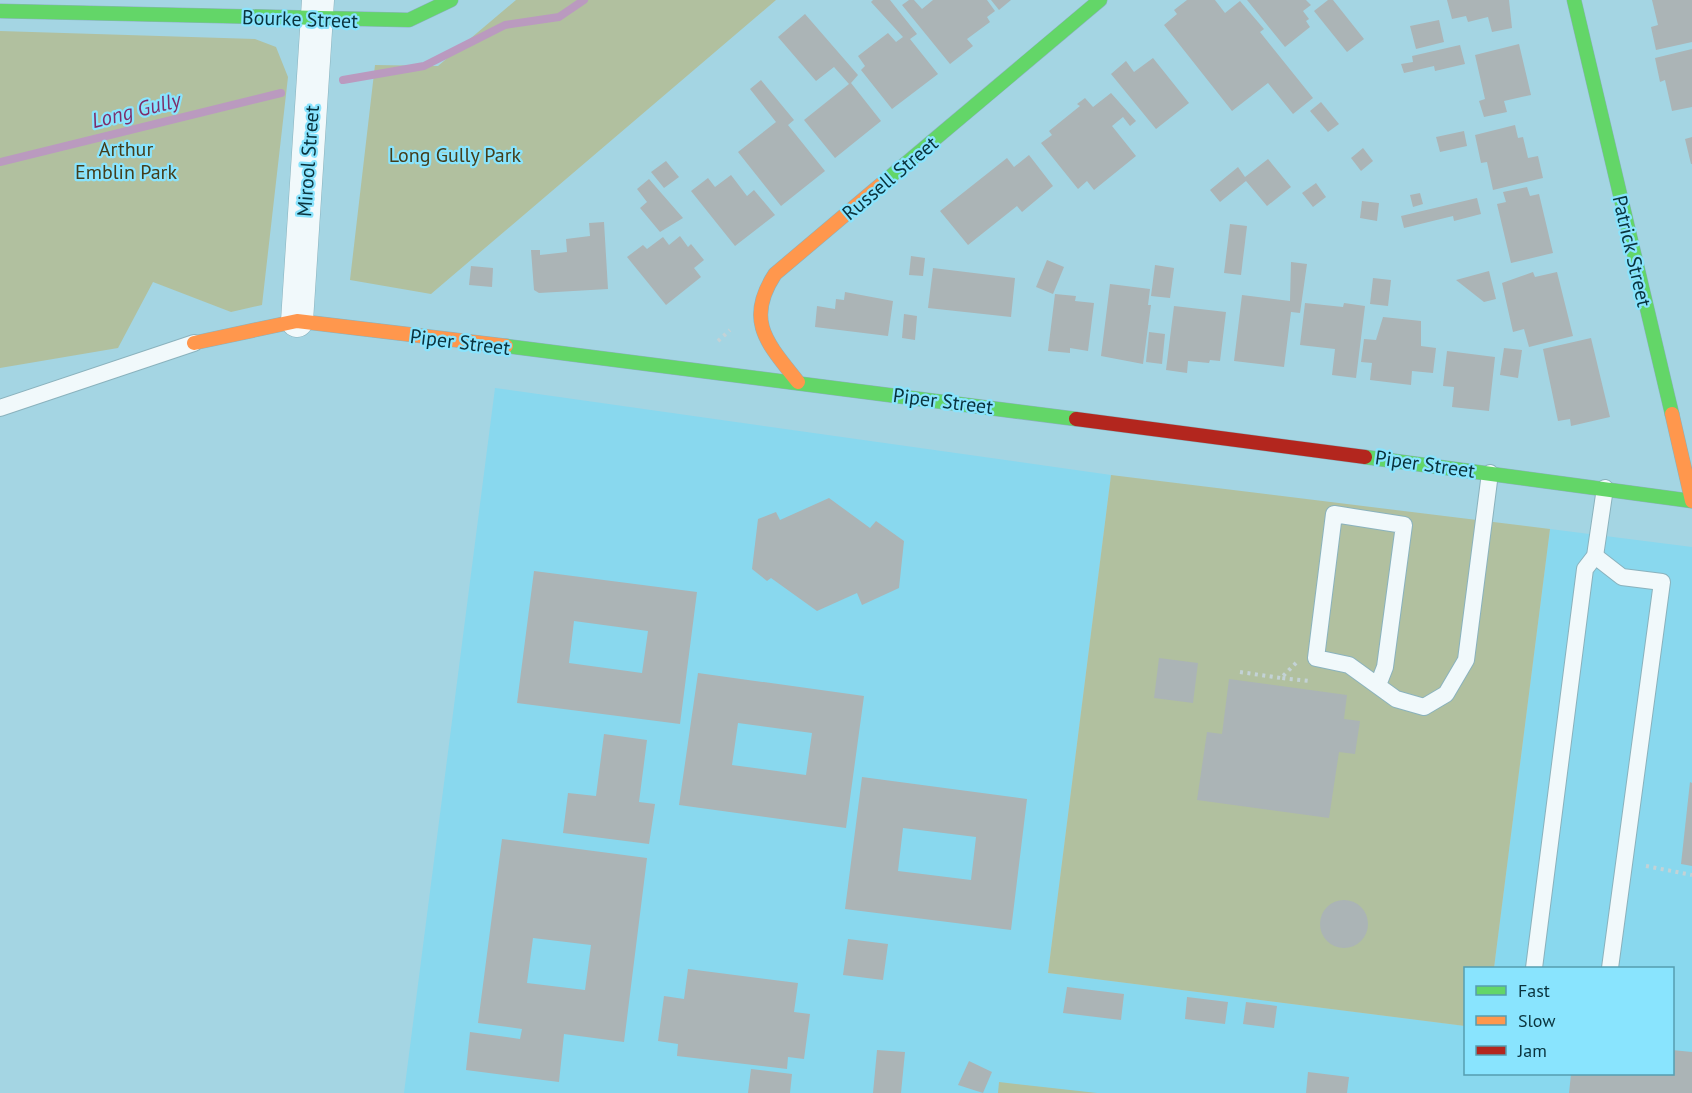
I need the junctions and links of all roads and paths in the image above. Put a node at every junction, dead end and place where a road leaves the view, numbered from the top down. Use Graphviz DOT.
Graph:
graph roads {
  1 [pos="451,0"];
  2 [pos="1100,0"];
  3 [pos="1574,0"];
  4 [pos="318,10"];
  5 [pos="0,11"];
  6 [pos="297,321"];
  7 [pos="194,343"];
  8 [pos="798,382"];
  9 [pos="0,408"];
  10 [pos="1490,473"];
  11 [pos="1605,488"];
  12 [pos="1692,501"];
  13 [pos="1595,556"];
  14 [pos="1240,672"];
  15 [pos="1281,678"];
  16 [pos="1378,685"];
  17 [pos="1624,862"];
  18 [pos="1692,875"];
  19 [pos="1534,967"];
  20 [pos="1610,967"];
  1 -- 4 [label="street, Bourke Street"];
  2 -- 8 [label="street, Russell Street"];
  3 -- 12 [label="street, Patrick Street"];
  4 -- 5 [label="street, Bourke Street"];
  4 -- 6 [label="street, Mirool Street"];
  6 -- 7 [label="street, Piper Street"];
  6 -- 8 [label="street, Piper Street"];
  7 -- 9 [label="lane"];
  8 -- 10 [label="street, Piper Street"];
  10 -- 11 [label="street, Piper Street"];
  10 -- 16 [label="lane"];
  11 -- 12 [label="street, Piper Street"];
  11 -- 13 [label="lane"];
  13 -- 17 [label="lane"];
  13 -- 19 [label="lane"];
  14 -- 15 [label="path"];
  16 -- 16 [label="lane"];
  17 -- 18 [label="path"];
  17 -- 20 [label="lane"];
}
